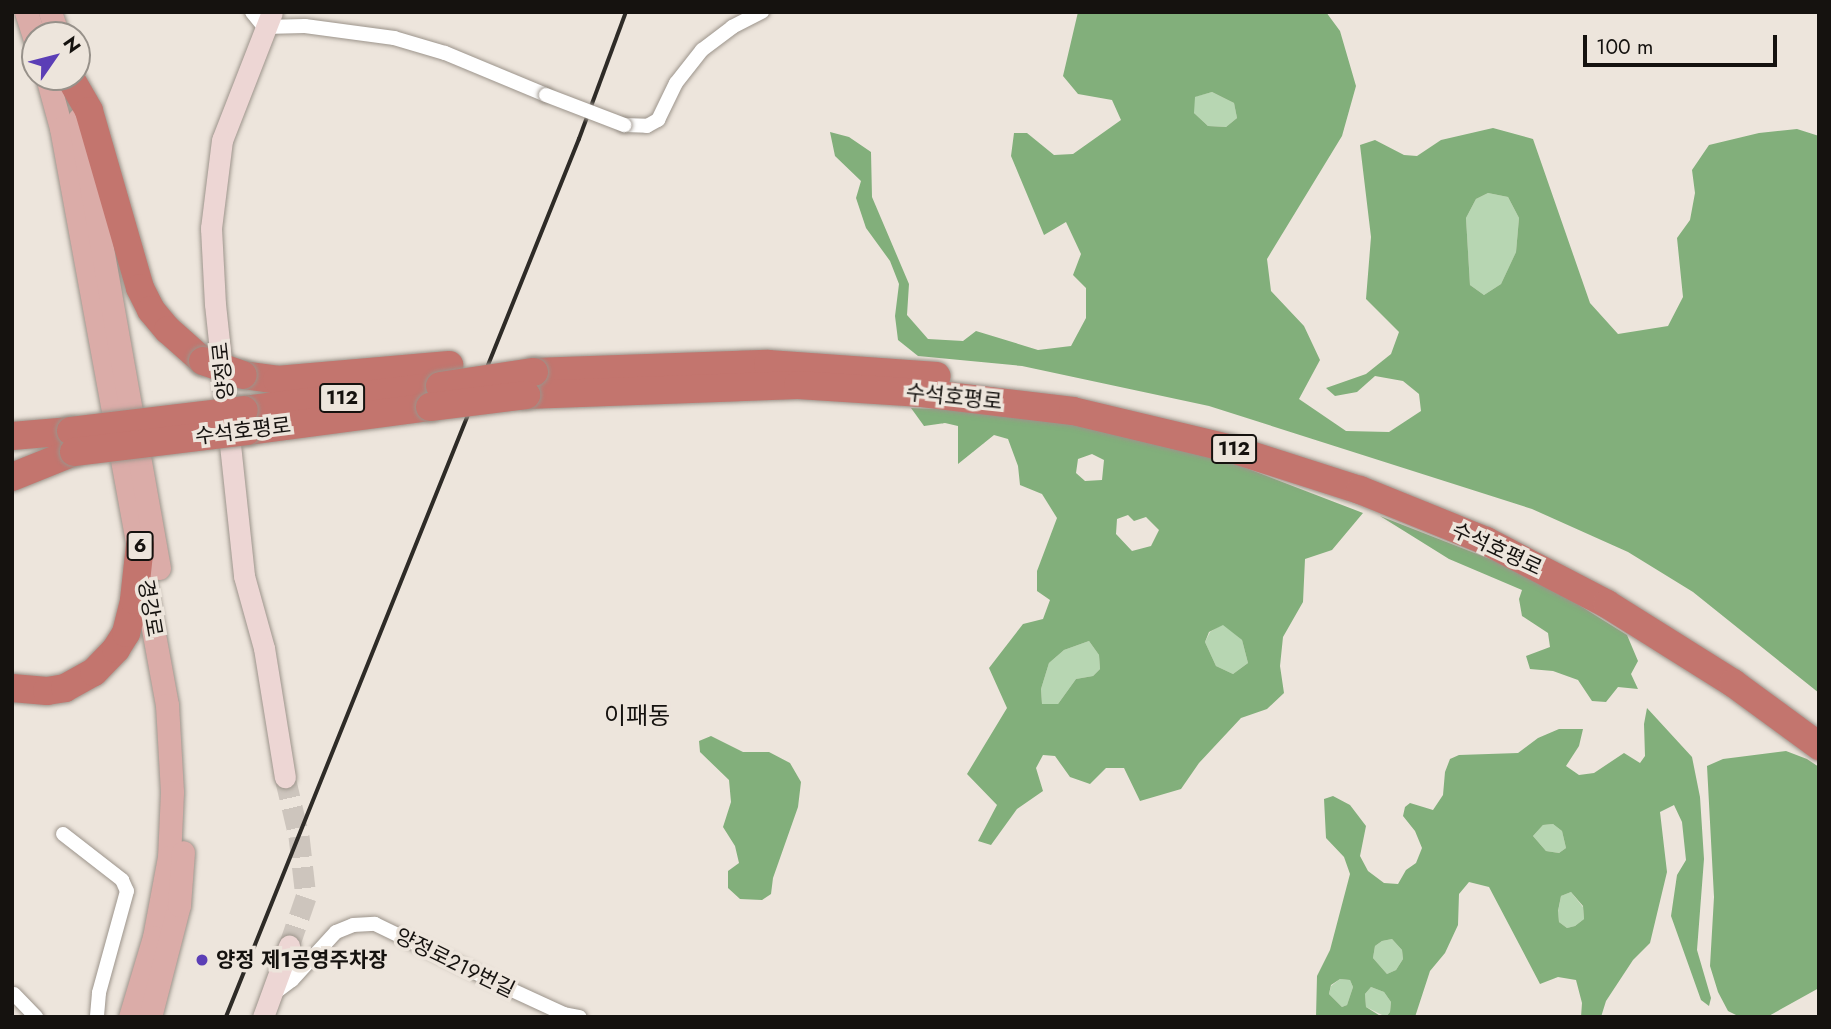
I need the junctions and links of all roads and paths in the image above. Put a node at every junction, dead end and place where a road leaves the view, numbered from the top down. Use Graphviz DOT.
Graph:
graph roads {
  1 [pos="762,12"];
  2 [pos="263,17"];
  3 [pos="62,91"];
  4 [pos="66,91"];
  5 [pos="74,91"];
  6 [pos="584,380"];
  7 [pos="440,386"];
  8 [pos="12,436"];
  9 [pos="73,441"];
  10 [pos="12,456"];
  11 [pos="12,477"];
  12 [pos="140,545"];
  13 [pos="12,688"];
  14 [pos="1819,724"];
  15 [pos="1819,746"];
  16 [pos="285,777"];
  17 [pos="63,834"];
  18 [pos="289,946"];
  19 [pos="14,994"];
  20 [pos="271,995"];
  21 [pos="36,1017"];
  22 [pos="97,1017"];
  23 [pos="130,1017"];
  24 [pos="150,1017"];
  25 [pos="263,1017"];
  26 [pos="580,1017"];
  1 -- 2 [label="street, bridge"];
  2 -- 16 [label="main road, 양정로"];
  3 -- 12 [label="main road, 경강로 / 6"];
  4 -- 24 [label="main road, 경강로 / 6"];
  5 -- 7 [label="highway, bridge"];
  6 -- 7 [label="highway, 수석호평로 / 112, bridge"];
  6 -- 7 [label="highway, 수석호평로 / 112, bridge"];
  6 -- 14 [label="highway, 수석호평로 / 112"];
  6 -- 15 [label="highway, 수석호평로 / 112"];
  7 -- 9 [label="highway, 수석호평로 / 112, bridge"];
  8 -- 9 [label="highway, 수석호평로 / 112"];
  9 -- 10 [label="highway, 수석호평로 / 112"];
  9 -- 11 [label="highway"];
  12 -- 13 [label="highway"];
  12 -- 23 [label="main road, 경강로 / 6"];
  17 -- 22 [label="street"];
  18 -- 20 [label="main road"];
  19 -- 21 [label="street"];
  20 -- 25 [label="main road"];
  20 -- 26 [label="street, 양정로219번길"];
}
